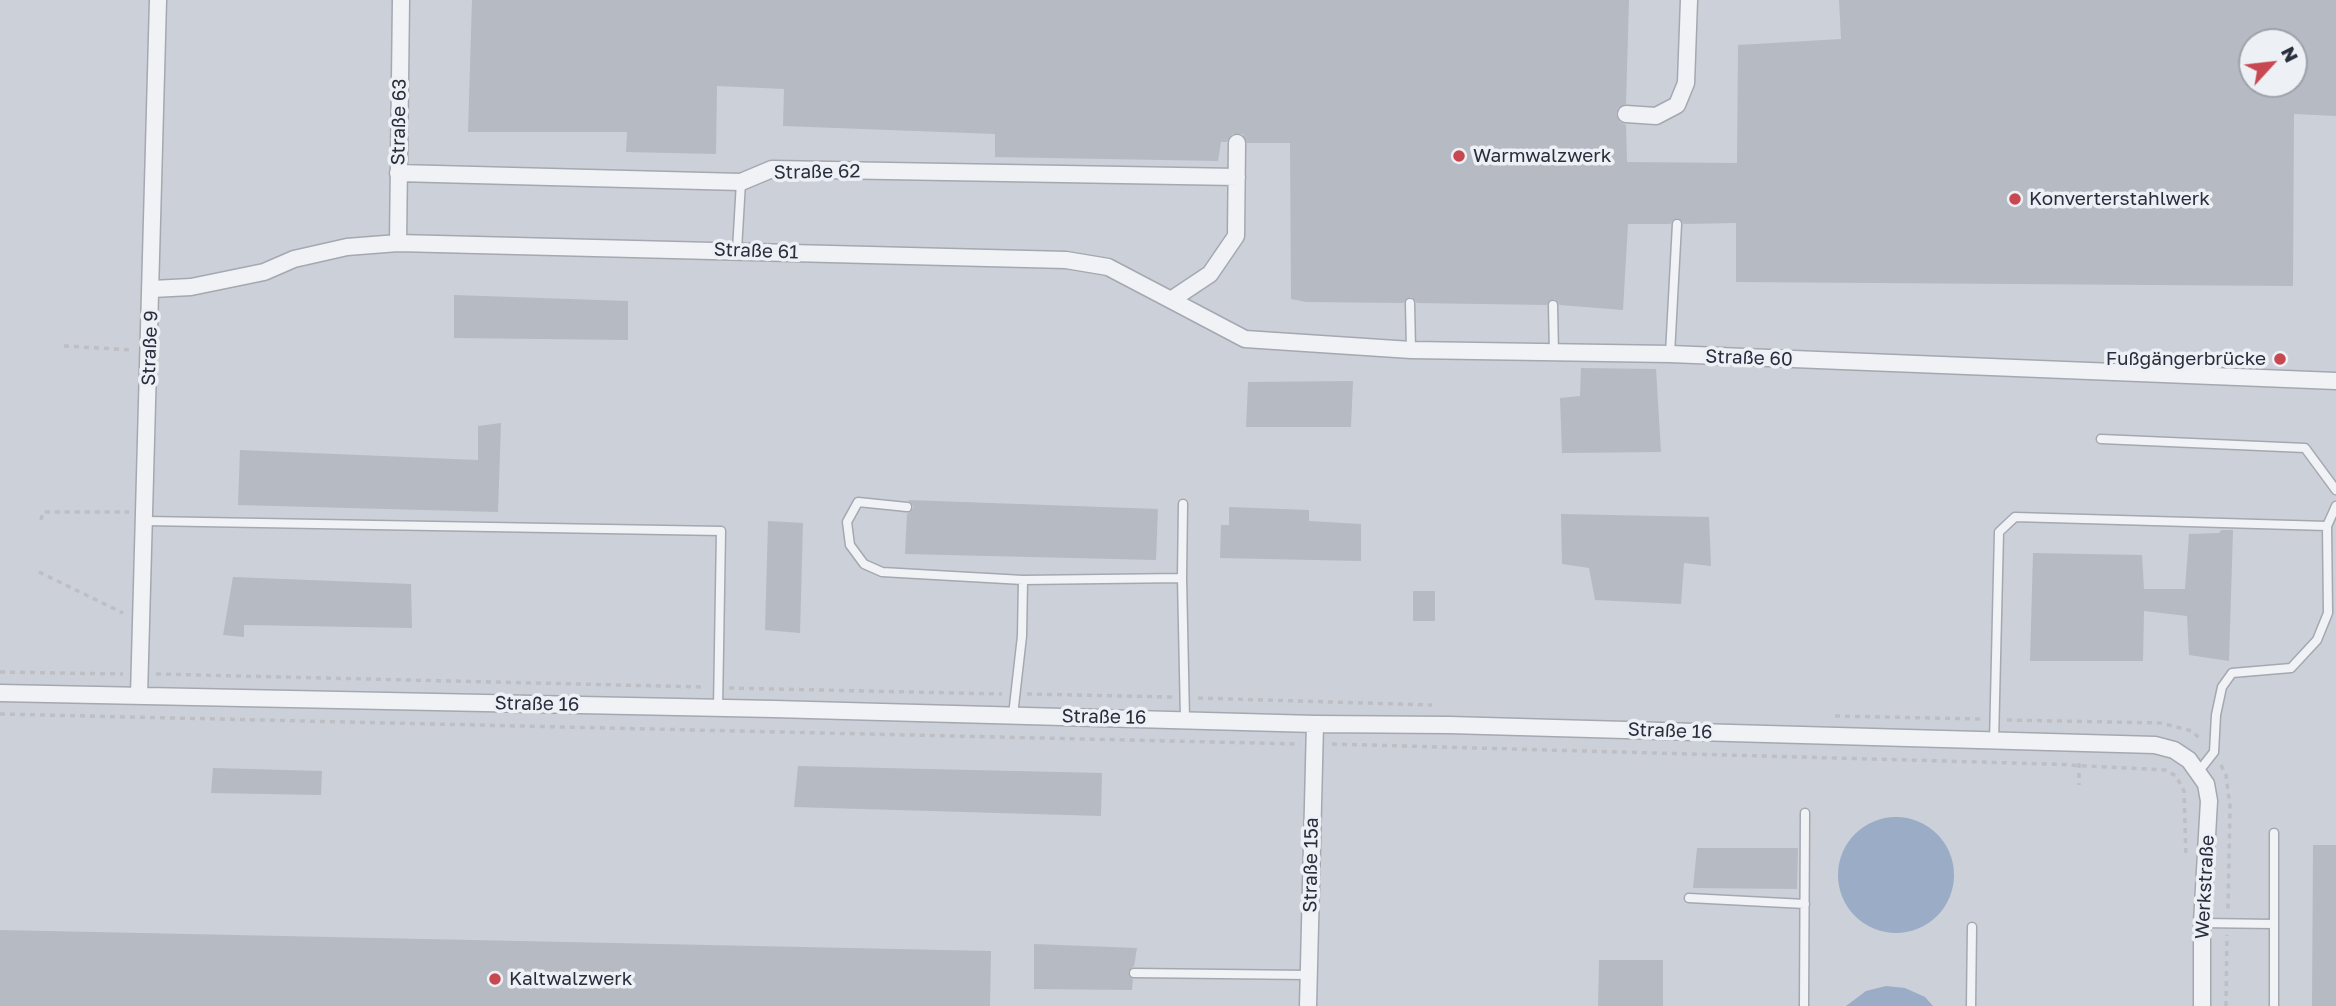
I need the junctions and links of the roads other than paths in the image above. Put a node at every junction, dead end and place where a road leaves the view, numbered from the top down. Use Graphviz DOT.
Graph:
graph roads {
  1 [pos="158,0"];
  2 [pos="401,0"];
  3 [pos="1689,0"];
  4 [pos="1626,114"];
  5 [pos="1237,142"];
  6 [pos="398,173"];
  7 [pos="1237,177"];
  8 [pos="741,182"];
  9 [pos="1677,224"];
  10 [pos="398,243"];
  11 [pos="737,250"];
  12 [pos="152,289"];
  13 [pos="1171,300"];
  14 [pos="1410,303"];
  15 [pos="1553,305"];
  16 [pos="1410,350"];
  17 [pos="1554,353"];
  18 [pos="1670,354"];
  19 [pos="2336,381"];
  20 [pos="2101,439"];
  21 [pos="2336,490"];
  22 [pos="1183,504"];
  23 [pos="2336,506"];
  24 [pos="907,507"];
  25 [pos="145,517"];
  26 [pos="2327,526"];
  27 [pos="1182,578"];
  28 [pos="1023,580"];
  29 [pos="0,693"];
  30 [pos="139,696"];
  31 [pos="718,708"];
  32 [pos="1013,715"];
  33 [pos="1185,719"];
  34 [pos="1315,724"];
  35 [pos="1994,741"];
  36 [pos="2199,771"];
  37 [pos="1805,813"];
  38 [pos="2274,833"];
  39 [pos="1689,898"];
  40 [pos="1805,904"];
  41 [pos="2202,923"];
  42 [pos="2274,924"];
  43 [pos="1972,927"];
  44 [pos="1134,973"];
  45 [pos="1309,975"];
  46 [pos="1308,1006"];
  47 [pos="1804,1006"];
  48 [pos="1971,1006"];
  49 [pos="2202,1006"];
  50 [pos="2274,1006"];
  1 -- 12 [label="street, Straße 9"];
  2 -- 6 [label="street, Straße 63"];
  3 -- 4 [label="street"];
  5 -- 7 [label="street"];
  6 -- 8 [label="street, Straße 62"];
  6 -- 10 [label="street, Straße 63"];
  7 -- 8 [label="street, Straße 62"];
  7 -- 13 [label="street"];
  8 -- 11 [label="lane"];
  9 -- 18 [label="lane"];
  10 -- 11 [label="street, Straße 61"];
  10 -- 12 [label="street, Straße 61"];
  11 -- 13 [label="street, Straße 61"];
  12 -- 25 [label="street, Straße 9"];
  13 -- 16 [label="street, Straße 60"];
  14 -- 16 [label="lane"];
  15 -- 17 [label="lane"];
  16 -- 17 [label="street, Straße 60"];
  17 -- 18 [label="street, Straße 60"];
  18 -- 19 [label="street, Straße 60"];
  20 -- 21 [label="lane"];
  22 -- 27 [label="lane"];
  23 -- 26 [label="lane"];
  24 -- 28 [label="lane"];
  25 -- 30 [label="street, Straße 9"];
  25 -- 31 [label="lane"];
  26 -- 35 [label="lane"];
  26 -- 36 [label="lane"];
  27 -- 28 [label="lane"];
  27 -- 33 [label="lane"];
  28 -- 32 [label="lane"];
  29 -- 30 [label="street, Straße 16"];
  30 -- 31 [label="street, Straße 16"];
  31 -- 32 [label="street, Straße 16"];
  32 -- 33 [label="street, Straße 16"];
  33 -- 34 [label="street, Straße 16"];
  34 -- 35 [label="street, Straße 16"];
  34 -- 45 [label="street, Straße 15a"];
  35 -- 36 [label="street, Straße 16"];
  36 -- 41 [label="street, Werkstraße"];
  37 -- 40 [label="lane"];
  38 -- 42 [label="lane"];
  39 -- 40 [label="lane"];
  40 -- 47 [label="lane"];
  41 -- 42 [label="lane"];
  41 -- 49 [label="street, Werkstraße"];
  42 -- 50 [label="lane"];
  43 -- 48 [label="lane"];
  44 -- 45 [label="lane"];
  45 -- 46 [label="street, Straße 15a"];
}
